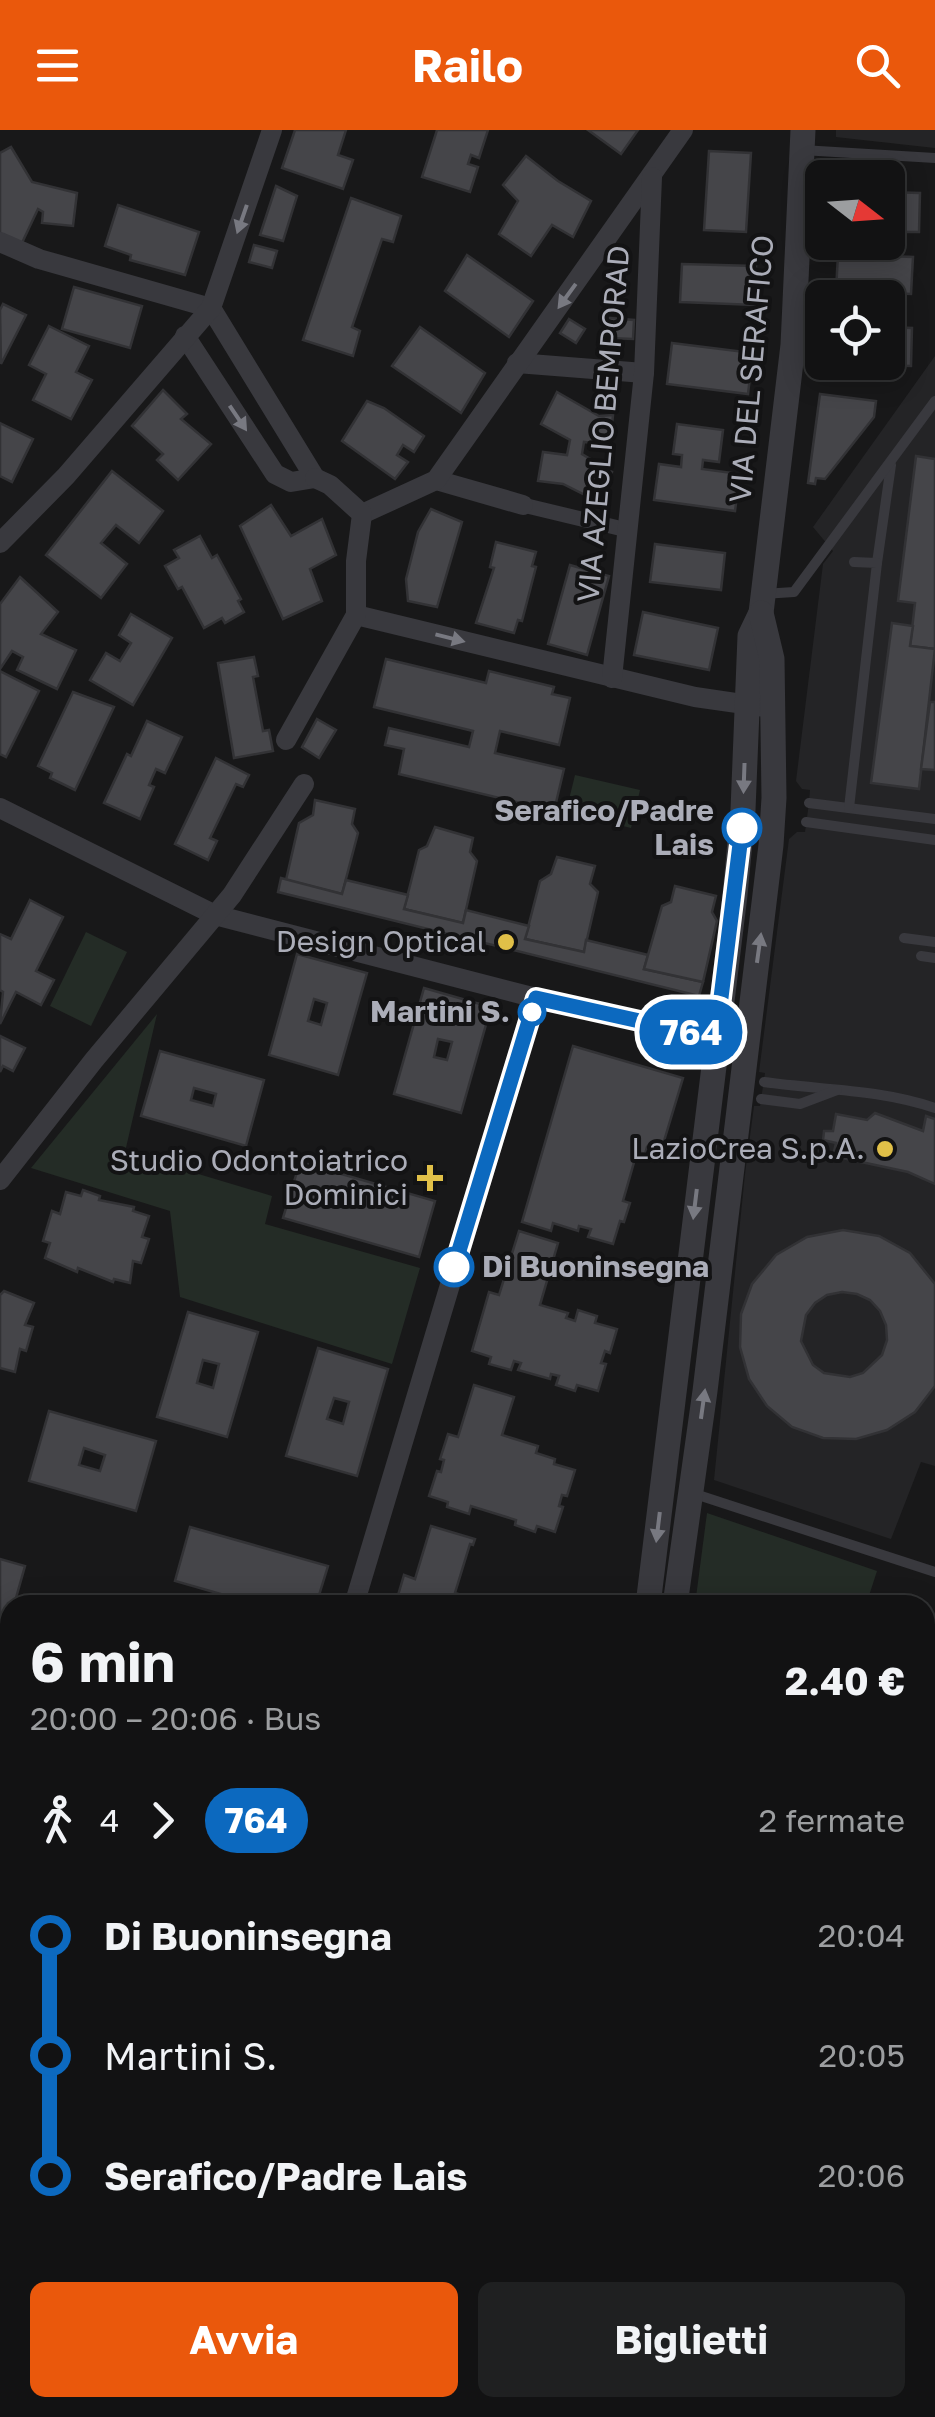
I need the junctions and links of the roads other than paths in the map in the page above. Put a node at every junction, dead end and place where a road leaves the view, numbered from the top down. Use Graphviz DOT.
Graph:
graph roads {
  1 [pos="272,130"];
  2 [pos="683,130"];
  3 [pos="803,140"];
  4 [pos="935,158"];
  5 [pos="652,175"];
  6 [pos="0,242"];
  7 [pos="211,308"];
  8 [pos="185,336"];
  9 [pos="517,364"];
  10 [pos="644,374"];
  11 [pos="934,405"];
  12 [pos="891,461"];
  13 [pos="315,478"];
  14 [pos="436,480"];
  15 [pos="522,505"];
  16 [pos="362,514"];
  17 [pos="627,530"];
  18 [pos="0,542"];
  19 [pos="854,562"];
  20 [pos="878,563"];
  21 [pos="761,603"];
  22 [pos="356,615"];
  23 [pos="612,678"];
  24 [pos="759,707"];
  25 [pos="286,740"];
  26 [pos="304,784"];
  27 [pos="809,802"];
  28 [pos="0,808"];
  29 [pos="850,808"];
  30 [pos="935,819"];
  31 [pos="806,822"];
  32 [pos="935,840"];
  33 [pos="216,916"];
  34 [pos="904,938"];
  35 [pos="935,942"];
  36 [pos="921,956"];
  37 [pos="935,958"];
  38 [pos="536,998"];
  39 [pos="716,1038"];
  40 [pos="744,1044"];
  41 [pos="764,1082"];
  42 [pos="842,1088"];
  43 [pos="762,1099"];
  44 [pos="935,1108"];
  45 [pos="0,1180"];
  46 [pos="690,1492"];
  47 [pos="935,1572"];
  48 [pos="357,1595"];
  49 [pos="649,1595"];
  50 [pos="676,1595"];
  1 -- 7 [label="street, one-way"];
  2 -- 5 [label="street"];
  3 -- 4 [label="lane"];
  3 -- 21 [label="street, VIA DEL SERAFICO"];
  5 -- 9 [label="street, one-way"];
  5 -- 10 [label="street, VIA AZEGLIO BEMPORAD"];
  6 -- 7 [label="street"];
  7 -- 8 [label="street"];
  7 -- 13 [label="street"];
  8 -- 13 [label="street, one-way"];
  8 -- 18 [label="street"];
  9 -- 10 [label="street"];
  9 -- 14 [label="street"];
  10 -- 17 [label="street, VIA AZEGLIO BEMPORAD"];
  11 -- 12 [label="lane"];
  12 -- 20 [label="lane"];
  12 -- 21 [label="lane"];
  13 -- 16 [label="street"];
  14 -- 15 [label="street"];
  14 -- 16 [label="street"];
  15 -- 17 [label="street"];
  16 -- 22 [label="street"];
  17 -- 23 [label="street, VIA AZEGLIO BEMPORAD"];
  19 -- 20 [label="lane"];
  20 -- 29 [label="lane"];
  21 -- 24 [label="street, VIA DEL SERAFICO"];
  22 -- 23 [label="street, one-way"];
  22 -- 25 [label="street"];
  23 -- 24 [label="street"];
  24 -- 39 [label="street, VIA DEL SERAFICO, one-way"];
  40 -- 24 [label="street, VIA DEL SERAFICO, one-way"];
  26 -- 33 [label="street"];
  27 -- 29 [label="lane"];
  28 -- 33 [label="street"];
  29 -- 30 [label="lane"];
  31 -- 32 [label="lane"];
  33 -- 38 [label="street"];
  33 -- 45 [label="street"];
  34 -- 35 [label="lane"];
  36 -- 37 [label="lane"];
  38 -- 39 [label="street"];
  38 -- 48 [label="street"];
  39 -- 40 [label="street"];
  39 -- 49 [label="street, VIA DEL SERAFICO, one-way"];
  46 -- 40 [label="street, VIA DEL SERAFICO, one-way"];
  41 -- 42 [label="lane"];
  42 -- 43 [label="lane"];
  42 -- 44 [label="lane"];
  46 -- 47 [label="lane"];
  46 -- 50 [label="street, VIA DEL SERAFICO"];
}
